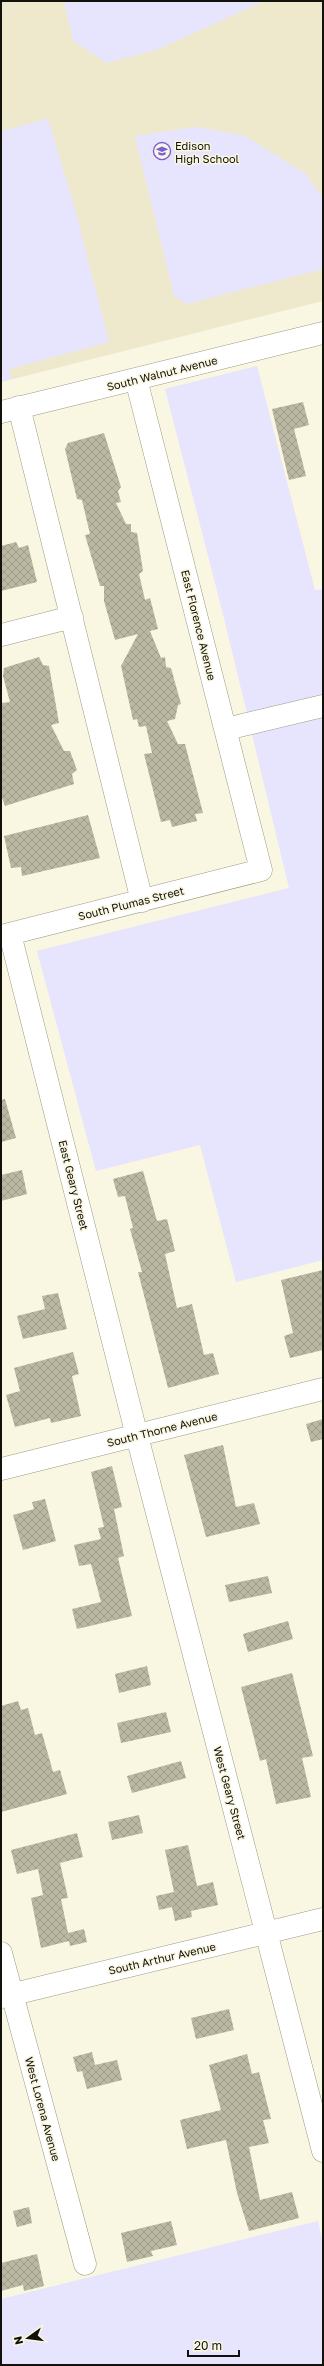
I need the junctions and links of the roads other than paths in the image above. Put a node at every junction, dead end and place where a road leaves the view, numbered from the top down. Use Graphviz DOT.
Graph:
graph roads {
  1 [pos="323,332"];
  2 [pos="136,379"];
  3 [pos="10,410"];
  4 [pos="72,617"];
  5 [pos="1,636"];
  6 [pos="323,706"];
  7 [pos="226,729"];
  8 [pos="261,870"];
  9 [pos="142,901"];
  10 [pos="6,935"];
  11 [pos="323,1389"];
  12 [pos="137,1436"];
  13 [pos="1,1469"];
  14 [pos="323,1919"];
  15 [pos="267,1933"];
  16 [pos="1,1953"];
  17 [pos="6,1995"];
  18 [pos="323,2151"];
  19 [pos="85,2264"];
  1 -- 2 [label="street, South Walnut Avenue"];
  2 -- 3 [label="street, South Walnut Avenue"];
  2 -- 7 [label="street, East Florence Avenue"];
  3 -- 4 [label="street"];
  4 -- 5 [label="street"];
  4 -- 9 [label="street"];
  6 -- 7 [label="street"];
  7 -- 8 [label="street, East Florence Avenue"];
  8 -- 9 [label="street, South Plumas Street"];
  9 -- 10 [label="street, South Plumas Street"];
  10 -- 12 [label="street, East Geary Street"];
  11 -- 12 [label="street, South Thorne Avenue"];
  12 -- 13 [label="street, South Thorne Avenue"];
  12 -- 15 [label="street, West Geary Street"];
  14 -- 15 [label="street, South Arthur Avenue"];
  15 -- 17 [label="street, South Arthur Avenue"];
  15 -- 18 [label="street, West Geary Street"];
  16 -- 17 [label="street, West Lorena Avenue"];
  17 -- 19 [label="street, West Lorena Avenue"];
}
